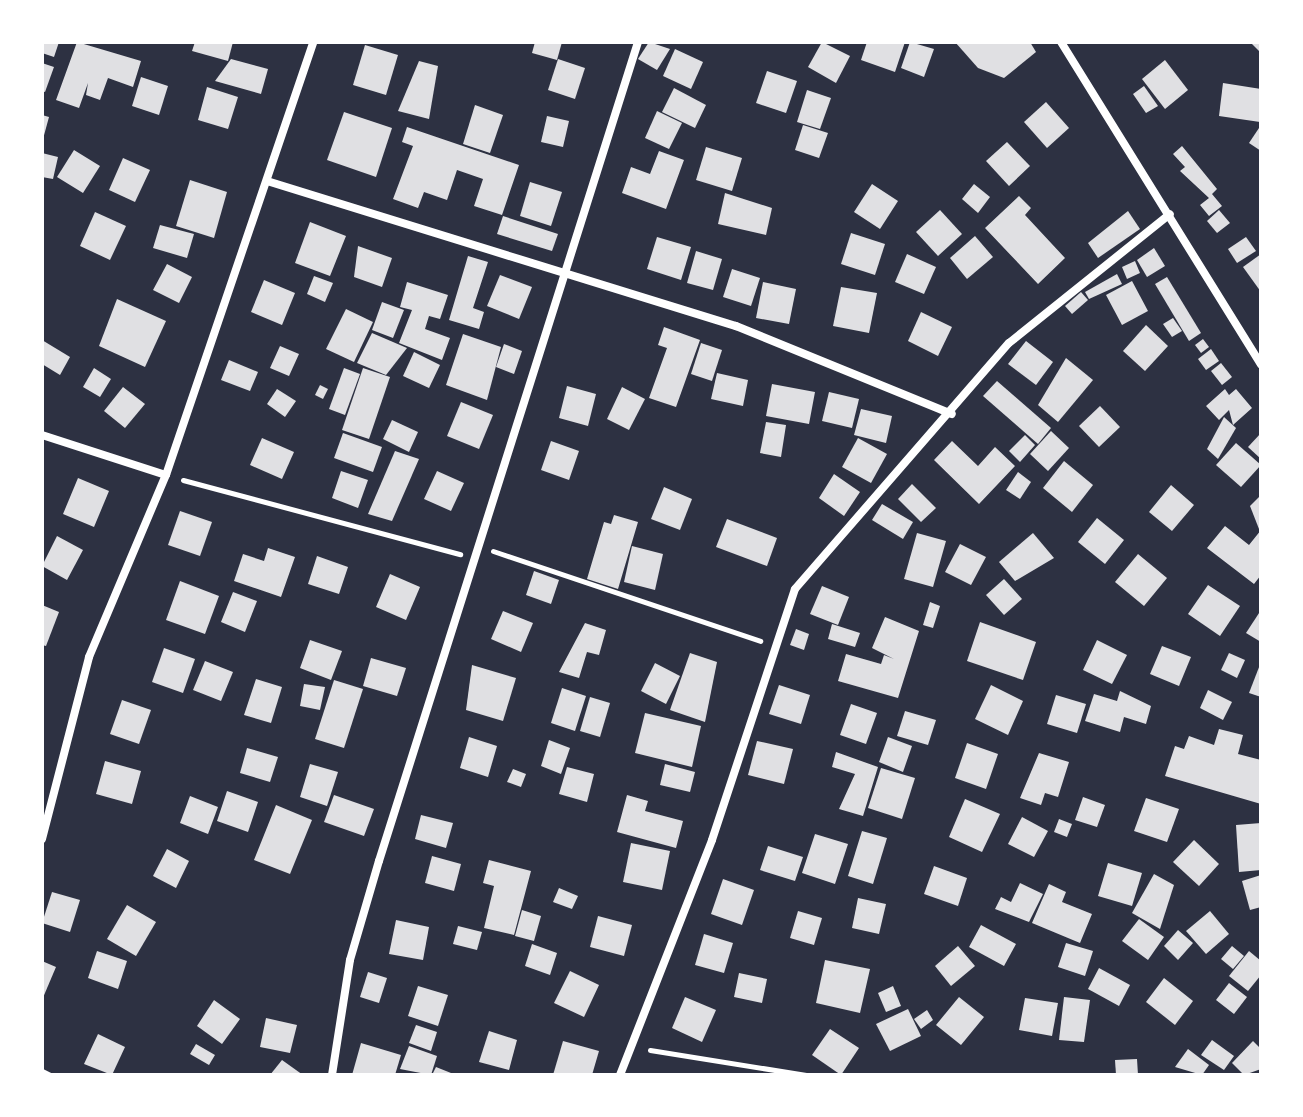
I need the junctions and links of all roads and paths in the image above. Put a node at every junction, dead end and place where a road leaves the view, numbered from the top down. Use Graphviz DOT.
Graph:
graph roads {
  1 [pos="313,42"];
  2 [pos="638,42"];
  3 [pos="1061,42"];
  4 [pos="267,181"];
  5 [pos="1170,214"];
  6 [pos="568,270"];
  7 [pos="1261,365"];
  8 [pos="952,414"];
  9 [pos="42,435"];
  10 [pos="166,475"];
  11 [pos="480,547"];
  12 [pos="476,558"];
  13 [pos="772,645"];
  14 [pos="42,839"];
  15 [pos="629,1048"];
  16 [pos="42,1071"];
  17 [pos="50,1075"];
  18 [pos="332,1075"];
  19 [pos="620,1075"];
  20 [pos="806,1075"];
  1 -- 4 [label="street"];
  2 -- 6 [label="street"];
  3 -- 5 [label="street"];
  4 -- 6 [label="street"];
  4 -- 10 [label="street"];
  5 -- 7 [label="street"];
  5 -- 8 [label="street"];
  6 -- 8 [label="street"];
  6 -- 11 [label="street"];
  8 -- 13 [label="street"];
  9 -- 10 [label="street"];
  10 -- 12 [label="path"];
  10 -- 14 [label="street"];
  11 -- 12 [label="street"];
  11 -- 13 [label="path"];
  12 -- 18 [label="street"];
  13 -- 15 [label="street"];
  15 -- 19 [label="street"];
  15 -- 20 [label="path"];
  16 -- 17 [label="path"];
}
